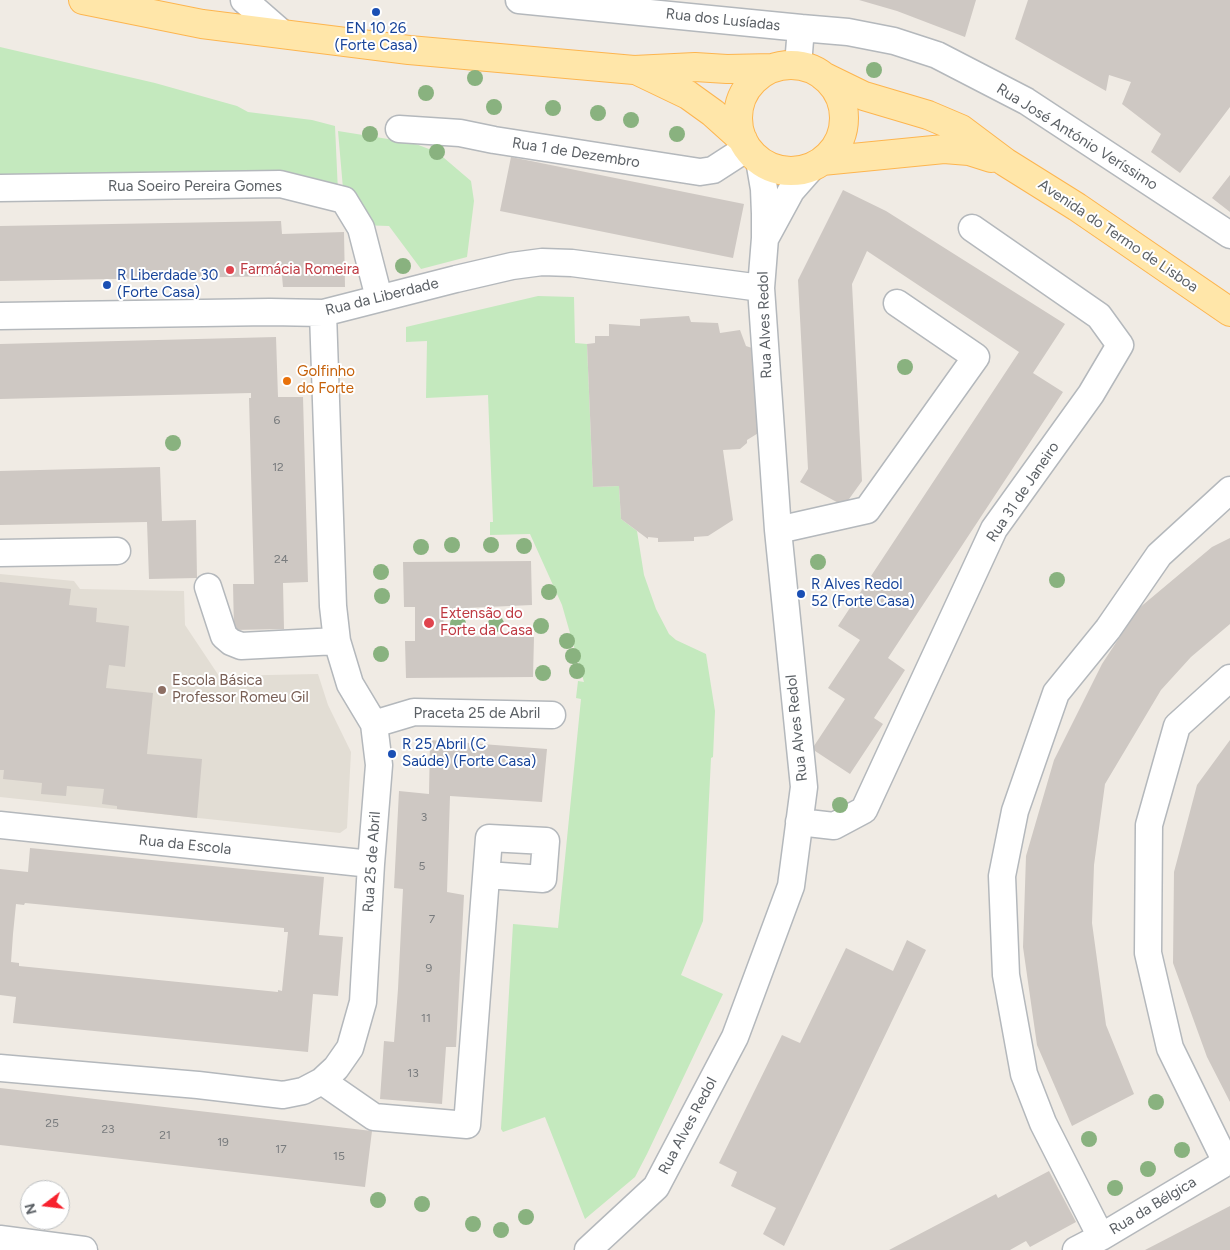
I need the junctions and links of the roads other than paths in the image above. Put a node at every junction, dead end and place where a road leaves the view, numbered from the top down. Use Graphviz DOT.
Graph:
graph roads {
  1 [pos="84,0"];
  2 [pos="244,0"];
  3 [pos="519,0"];
  4 [pos="562,2"];
  5 [pos="801,28"];
  6 [pos="283,34"];
  7 [pos="785,67"];
  8 [pos="634,70"];
  9 [pos="823,76"];
  10 [pos="399,129"];
  11 [pos="750,149"];
  12 [pos="1005,162"];
  13 [pos="818,163"];
  14 [pos="0,188"];
  15 [pos="972,228"];
  16 [pos="1230,235"];
  17 [pos="765,238"];
  18 [pos="761,288"];
  19 [pos="379,298"];
  20 [pos="897,303"];
  21 [pos="1230,312"];
  22 [pos="322,313"];
  23 [pos="0,316"];
  24 [pos="1230,490"];
  25 [pos="778,530"];
  26 [pos="117,551"];
  27 [pos="0,553"];
  28 [pos="208,587"];
  29 [pos="337,641"];
  30 [pos="1230,678"];
  31 [pos="552,715"];
  32 [pos="374,724"];
  33 [pos="799,822"];
  34 [pos="0,825"];
  35 [pos="371,864"];
  36 [pos="487,875"];
  37 [pos="0,1068"];
  38 [pos="322,1081"];
  39 [pos="1228,1161"];
  40 [pos="1101,1237"];
  41 [pos="0,1239"];
  42 [pos="84,1250"];
  43 [pos="588,1250"];
  44 [pos="1076,1250"];
  1 -- 6 [label="main road"];
  2 -- 6 [label="street"];
  3 -- 4 [label="street, Rua dos Lusíadas"];
  4 -- 5 [label="street, Rua dos Lusíadas"];
  5 -- 7 [label="street, Rua dos Lusíadas"];
  5 -- 16 [label="street, Rua José António Veríssimo"];
  6 -- 8 [label="main road"];
  7 -- 8 [label="main road"];
  7 -- 9 [label="main road"];
  7 -- 11 [label="main road"];
  8 -- 11 [label="main road"];
  9 -- 12 [label="main road, Avenida do Termo de Lisboa"];
  9 -- 13 [label="main road"];
  10 -- 11 [label="street, Rua 1 de Dezembro"];
  11 -- 13 [label="main road"];
  11 -- 17 [label="street, Rua Alves Redol"];
  12 -- 13 [label="main road, Avenida do Termo de Lisboa"];
  12 -- 21 [label="main road, Avenida do Termo de Lisboa"];
  13 -- 17 [label="street, Rua Alves Redol"];
  14 -- 19 [label="street, Rua Soeiro Pereira Gomes"];
  15 -- 33 [label="street, Rua 31 de Janeiro"];
  17 -- 18 [label="street, Rua Alves Redol"];
  18 -- 19 [label="street, Rua da Liberdade"];
  18 -- 25 [label="street, Rua Alves Redol"];
  19 -- 22 [label="street, Rua da Liberdade"];
  20 -- 25 [label="street"];
  22 -- 23 [label="street, Rua da Liberdade"];
  22 -- 29 [label="street, Rua 25 de Abril"];
  24 -- 40 [label="street"];
  25 -- 33 [label="street, Rua Alves Redol"];
  26 -- 27 [label="street"];
  28 -- 29 [label="street"];
  29 -- 32 [label="street, Rua 25 de Abril"];
  30 -- 39 [label="street"];
  31 -- 32 [label="street, Praceta 25 de Abril"];
  32 -- 35 [label="street, Rua 25 de Abril"];
  33 -- 43 [label="street, Rua Alves Redol"];
  34 -- 35 [label="street, Rua da Escola"];
  35 -- 38 [label="street, Rua 25 de Abril"];
  36 -- 38 [label="street"];
  37 -- 38 [label="street, Rua 25 de Abril"];
  39 -- 40 [label="street, Rua da Bélgica"];
  40 -- 44 [label="street, Rua da Bélgica"];
  41 -- 42 [label="street"];
}
